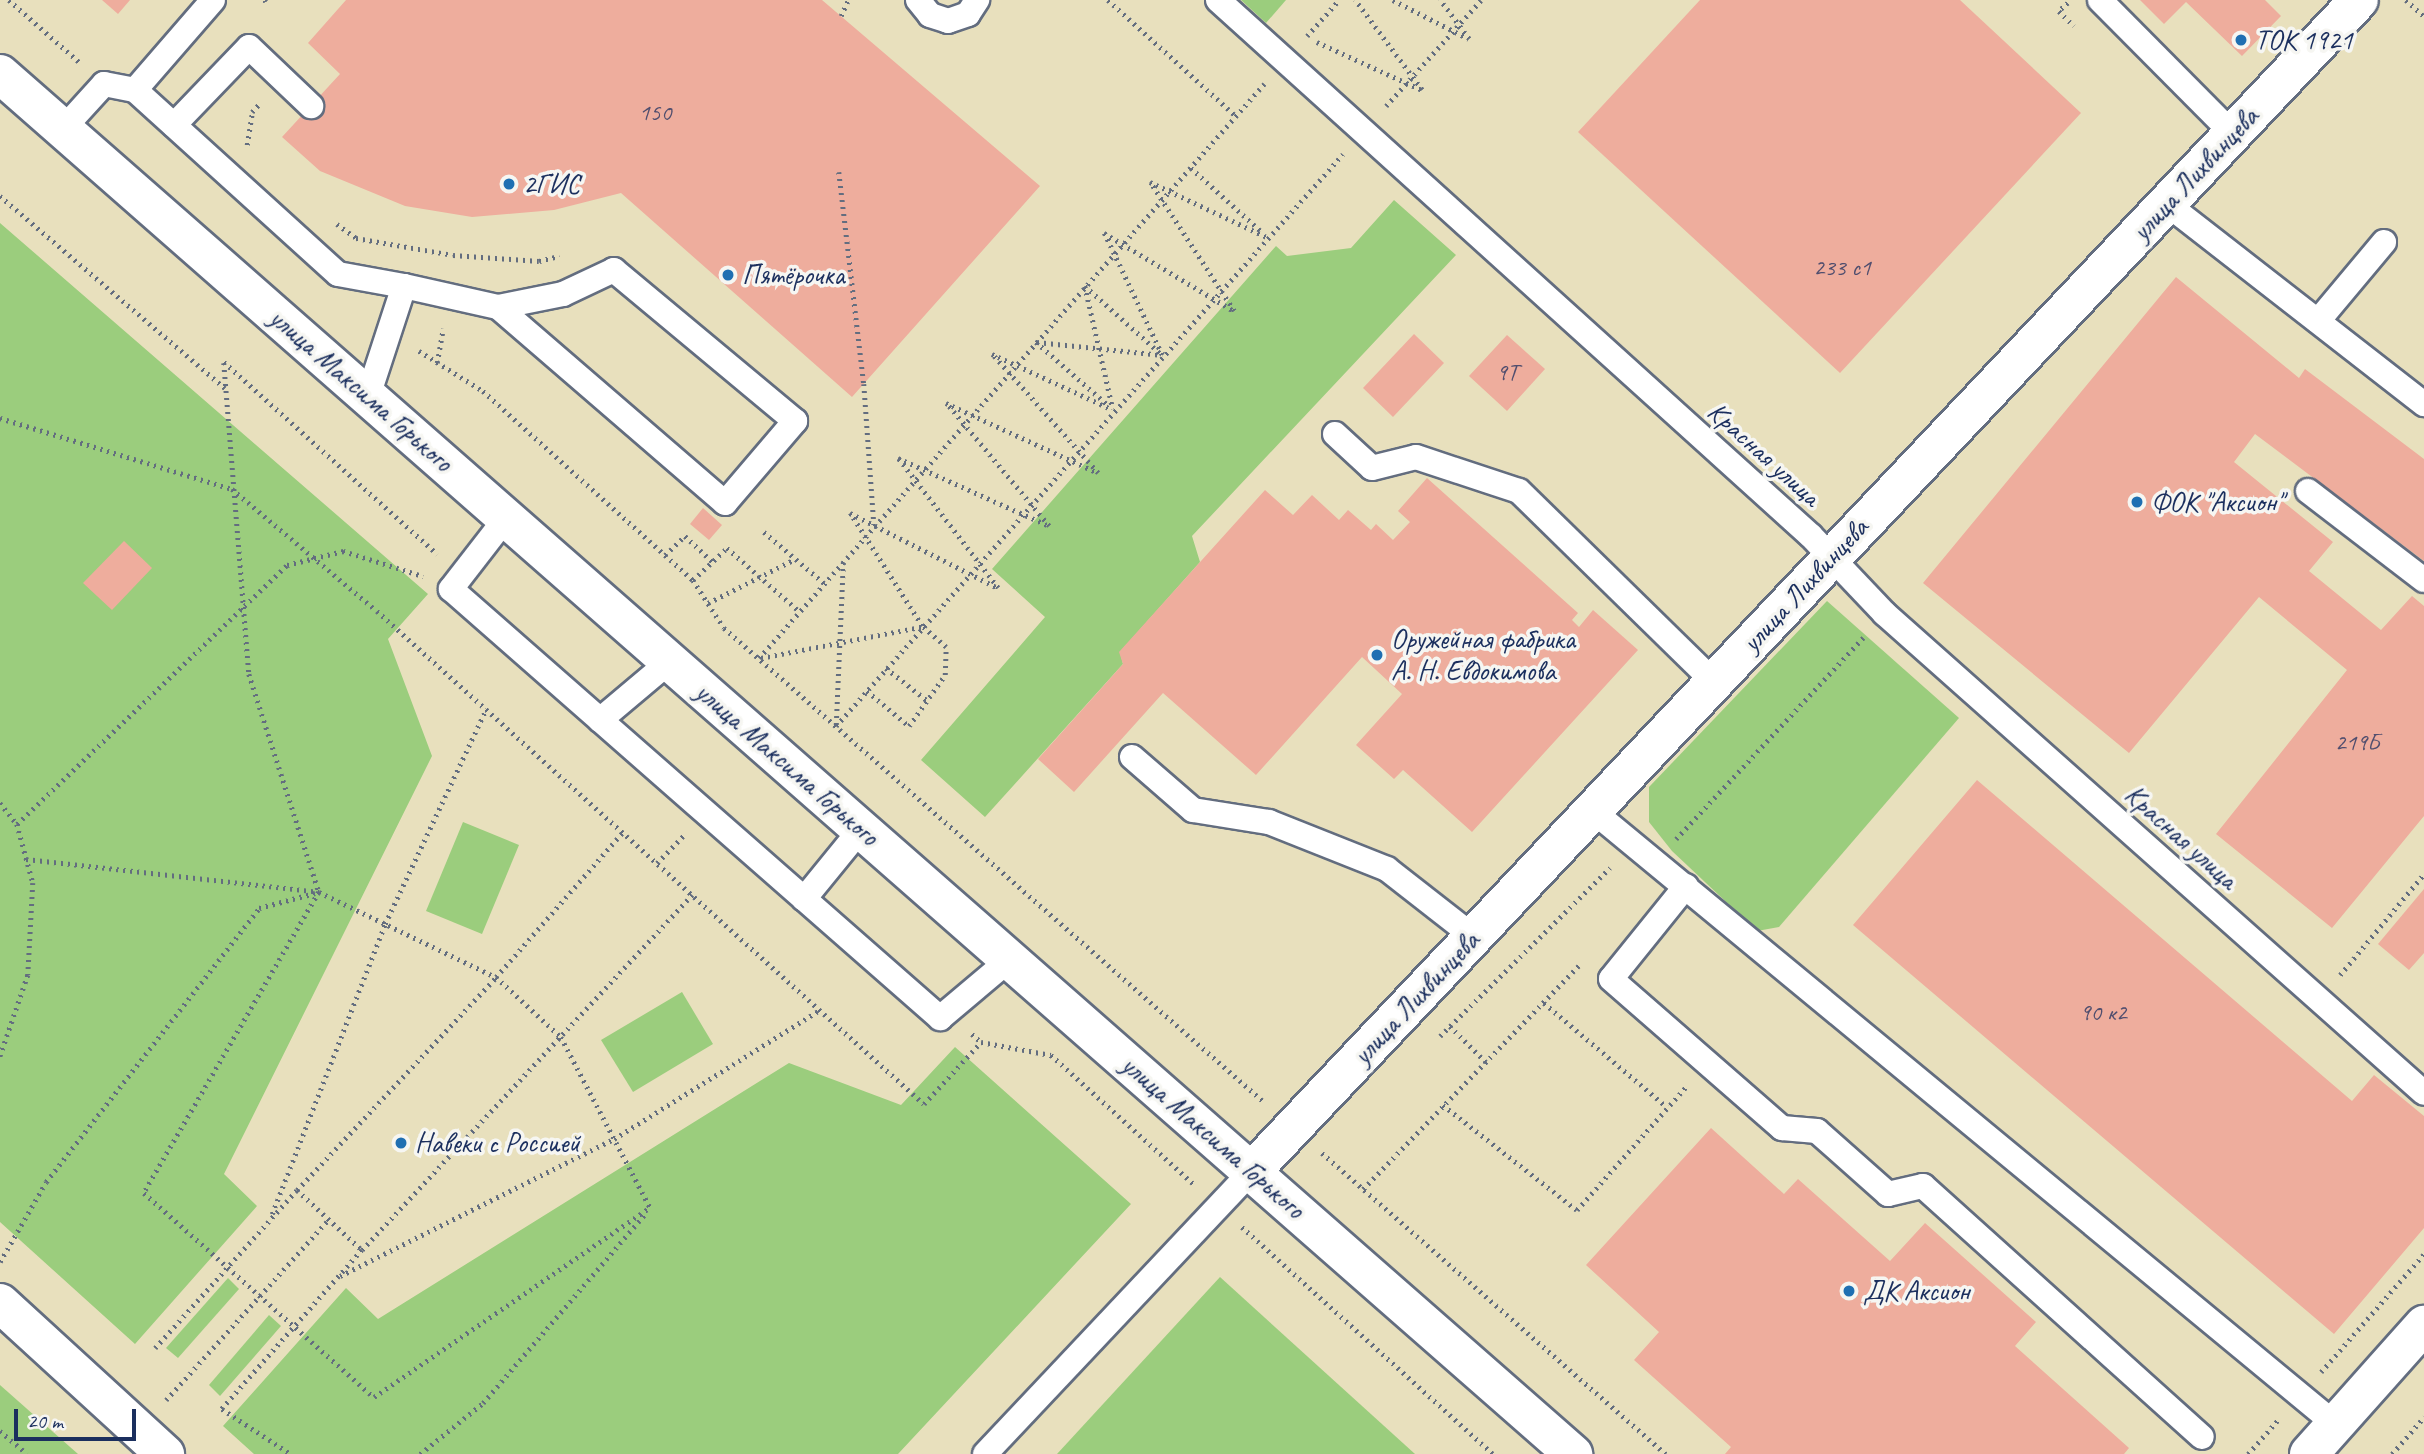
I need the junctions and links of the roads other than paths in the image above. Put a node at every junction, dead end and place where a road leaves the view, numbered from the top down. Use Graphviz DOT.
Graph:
graph roads {
  1 [pos="213,0"];
  2 [pos="918,0"];
  3 [pos="977,0"];
  4 [pos="1218,0"];
  5 [pos="2099,0"];
  6 [pos="2359,0"];
  7 [pos="0,74"];
  8 [pos="135,90"];
  9 [pos="311,106"];
  10 [pos="174,125"];
  11 [pos="62,129"];
  12 [pos="2233,134"];
  13 [pos="2167,204"];
  14 [pos="2384,242"];
  15 [pos="404,286"];
  16 [pos="498,307"];
  17 [pos="2318,321"];
  18 [pos="368,396"];
  19 [pos="2424,404"];
  20 [pos="1335,434"];
  21 [pos="2308,491"];
  22 [pos="506,518"];
  23 [pos="1833,556"];
  24 [pos="2424,580"];
  25 [pos="670,661"];
  26 [pos="1714,682"];
  27 [pos="600,720"];
  28 [pos="1132,757"];
  29 [pos="1593,811"];
  30 [pos="861,829"];
  31 [pos="1686,886"];
  32 [pos="804,899"];
  33 [pos="1474,937"];
  34 [pos="1010,959"];
  35 [pos="2424,1093"];
  36 [pos="1252,1171"];
  37 [pos="0,1303"];
  38 [pos="2424,1325"];
  39 [pos="2336,1424"];
  40 [pos="2202,1437"];
  41 [pos="152,1442"];
  42 [pos="985,1454"];
  43 [pos="1573,1454"];
  44 [pos="2309,1454"];
  1 -- 8 [label="lane"];
  2 -- 3 [label="lane"];
  4 -- 23 [label="lane, Красная улица"];
  5 -- 12 [label="lane"];
  6 -- 12 [label="main road, улица Лихвинцева"];
  7 -- 11 [label="main road, улица Максима Горького"];
  8 -- 10 [label="lane"];
  8 -- 11 [label="lane"];
  9 -- 10 [label="lane"];
  10 -- 15 [label="lane"];
  11 -- 18 [label="main road, улица Максима Горького"];
  12 -- 13 [label="main road, улица Лихвинцева"];
  13 -- 17 [label="lane"];
  13 -- 23 [label="main road, улица Лихвинцева"];
  14 -- 17 [label="lane"];
  15 -- 16 [label="lane"];
  15 -- 18 [label="lane"];
  16 -- 16 [label="lane"];
  17 -- 19 [label="lane"];
  18 -- 22 [label="main road, улица Максима Горького"];
  20 -- 26 [label="lane"];
  21 -- 24 [label="lane"];
  22 -- 25 [label="main road, улица Максима Горького"];
  22 -- 27 [label="lane"];
  23 -- 26 [label="main road, улица Лихвинцева"];
  23 -- 35 [label="lane, Красная улица"];
  25 -- 27 [label="lane"];
  25 -- 30 [label="main road, улица Максима Горького"];
  26 -- 29 [label="main road, улица Лихвинцева"];
  27 -- 32 [label="lane"];
  28 -- 33 [label="lane"];
  29 -- 31 [label="lane"];
  29 -- 33 [label="main road, улица Лихвинцева"];
  30 -- 32 [label="lane"];
  30 -- 34 [label="main road, улица Максима Горького"];
  31 -- 39 [label="lane"];
  31 -- 40 [label="lane"];
  32 -- 34 [label="lane"];
  33 -- 36 [label="main road, улица Лихвинцева"];
  34 -- 36 [label="main road, улица Максима Горького"];
  36 -- 42 [label="lane"];
  36 -- 43 [label="main road, улица Максима Горького"];
  37 -- 41 [label="main road"];
  38 -- 39 [label="main road"];
  39 -- 44 [label="main road"];
}
